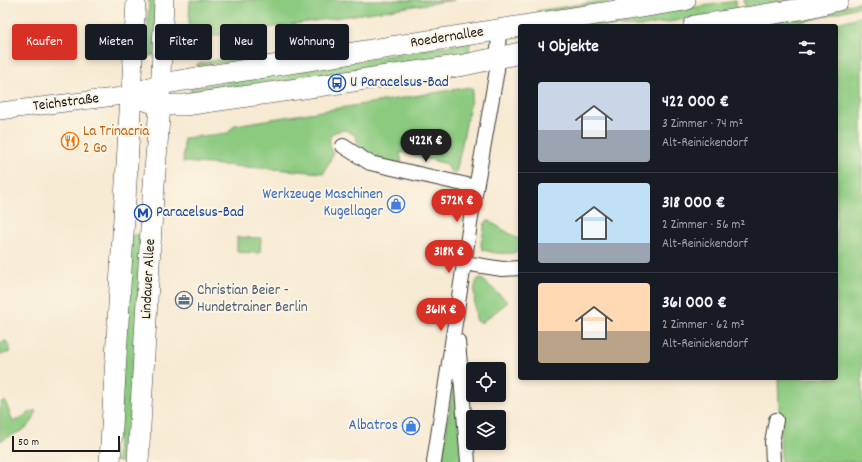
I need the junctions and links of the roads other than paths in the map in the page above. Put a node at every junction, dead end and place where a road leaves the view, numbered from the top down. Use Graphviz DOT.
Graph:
graph roads {
  1 [pos="136,0"];
  2 [pos="164,0"];
  3 [pos="685,0"];
  4 [pos="838,0"];
  5 [pos="531,24"];
  6 [pos="707,24"];
  7 [pos="518,26"];
  8 [pos="499,29"];
  9 [pos="518,53"];
  10 [pos="498,58"];
  11 [pos="161,84"];
  12 [pos="131,95"];
  13 [pos="160,105"];
  14 [pos="0,111"];
  15 [pos="344,146"];
  16 [pos="476,187"];
  17 [pos="464,263"];
  18 [pos="518,268"];
  19 [pos="456,319"];
  20 [pos="776,420"];
  21 [pos="110,462"];
  22 [pos="138,462"];
  23 [pos="434,462"];
  24 [pos="468,462"];
  25 [pos="773,462"];
  1 -- 12 [label="main road, Lindauer Allee"];
  2 -- 11 [label="main road, Lindauer Allee"];
  3 -- 5 [label="main road, Roedernallee"];
  4 -- 6 [label="main road"];
  7 -- 8 [label="main road, Roedernallee"];
  8 -- 10 [label="street"];
  8 -- 11 [label="main road, Roedernallee"];
  9 -- 10 [label="main road, Roedernallee"];
  10 -- 13 [label="main road, Roedernallee"];
  10 -- 16 [label="street"];
  11 -- 12 [label="main road, Roedernallee"];
  11 -- 13 [label="main road, Lindauer Allee"];
  12 -- 13 [label="main road"];
  12 -- 14 [label="street, Teichstraße"];
  12 -- 21 [label="main road, Lindauer Allee"];
  13 -- 22 [label="main road, Lindauer Allee"];
  15 -- 16 [label="street"];
  16 -- 17 [label="street"];
  17 -- 18 [label="street"];
  17 -- 19 [label="street"];
  19 -- 23 [label="street"];
  19 -- 24 [label="street"];
  20 -- 25 [label="street"];
}
